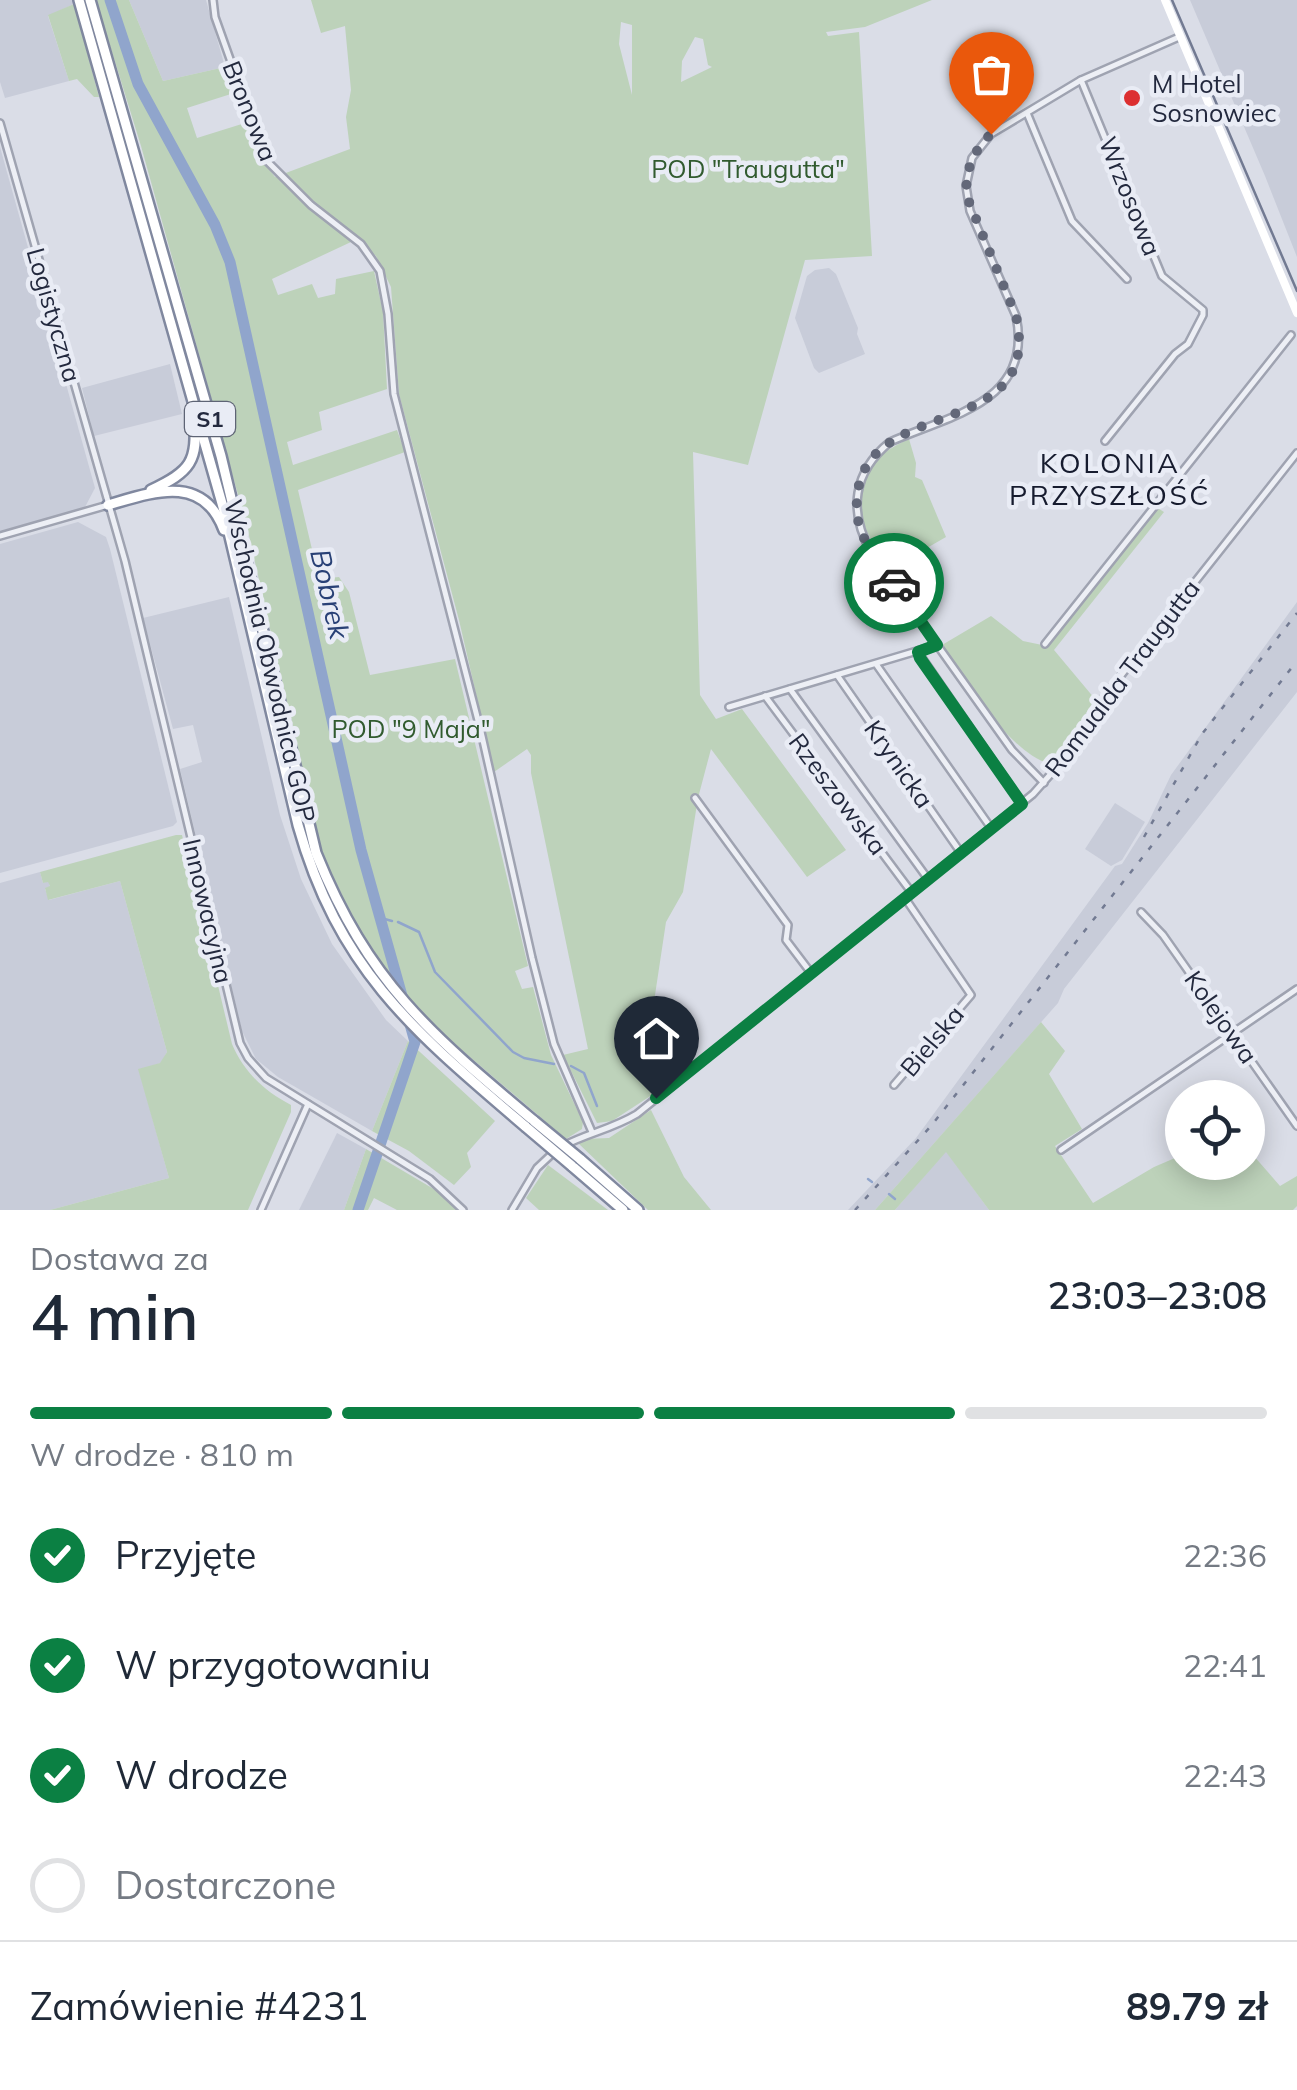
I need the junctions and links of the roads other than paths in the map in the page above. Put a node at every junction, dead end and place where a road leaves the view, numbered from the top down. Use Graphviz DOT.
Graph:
graph roads {
  1 [pos="79,0"];
  2 [pos="90,0"];
  3 [pos="213,0"];
  4 [pos="1164,0"];
  5 [pos="1180,37"];
  6 [pos="1081,80"];
  7 [pos="1027,112"];
  8 [pos="0,124"];
  9 [pos="1128,279"];
  10 [pos="1297,312"];
  11 [pos="1291,335"];
  12 [pos="190,389"];
  13 [pos="1106,442"];
  14 [pos="1297,453"];
  15 [pos="140,496"];
  16 [pos="108,506"];
  17 [pos="0,536"];
  18 [pos="239,570"];
  19 [pos="1045,644"];
  20 [pos="937,645"];
  21 [pos="918,652"];
  22 [pos="876,664"];
  23 [pos="837,675"];
  24 [pos="790,689"];
  25 [pos="765,696"];
  26 [pos="729,707"];
  27 [pos="1044,783"];
  28 [pos="695,798"];
  29 [pos="1022,804"];
  30 [pos="991,828"];
  31 [pos="961,853"];
  32 [pos="928,879"];
  33 [pos="908,895"];
  34 [pos="1141,912"];
  35 [pos="811,973"];
  36 [pos="1297,989"];
  37 [pos="1232,1032"];
  38 [pos="894,1085"];
  39 [pos="308,1104"];
  40 [pos="530,1124"];
  41 [pos="1297,1126"];
  42 [pos="592,1132"];
  43 [pos="1061,1150"];
  44 [pos="576,1163"];
  45 [pos="261,1210"];
  46 [pos="463,1210"];
  47 [pos="512,1210"];
  48 [pos="623,1210"];
  49 [pos="638,1210"];
  1 -- 12 [label="highway, Wschodnia Obwodnica GOP / S1"];
  2 -- 40 [label="highway, Wschodnia Obwodnica GOP / S1"];
  3 -- 42 [label="street, Bronowa"];
  4 -- 5 [label="main road"];
  5 -- 6 [label="street"];
  5 -- 10 [label="main road"];
  6 -- 7 [label="street"];
  6 -- 13 [label="street, Wrzosowa"];
  7 -- 9 [label="street"];
  7 -- 20 [label="street"];
  8 -- 16 [label="street, Logistyczna"];
  11 -- 19 [label="street"];
  12 -- 15 [label="highway"];
  12 -- 18 [label="highway, Wschodnia Obwodnica GOP / S1"];
  14 -- 27 [label="street, Romualda Traugutta"];
  15 -- 16 [label="highway"];
  15 -- 18 [label="highway"];
  16 -- 17 [label="street"];
  16 -- 39 [label="street, Innowacyjna"];
  18 -- 40 [label="highway, Wschodnia Obwodnica GOP / S1"];
  20 -- 21 [label="street"];
  20 -- 27 [label="street"];
  21 -- 22 [label="street"];
  21 -- 29 [label="street"];
  22 -- 23 [label="street"];
  22 -- 30 [label="street"];
  23 -- 24 [label="street"];
  23 -- 31 [label="street, Krynicka"];
  24 -- 25 [label="street"];
  24 -- 32 [label="street"];
  25 -- 26 [label="street"];
  25 -- 33 [label="street, Rzeszowska"];
  27 -- 29 [label="street, Romualda Traugutta"];
  28 -- 35 [label="street"];
  29 -- 30 [label="street, Romualda Traugutta"];
  30 -- 31 [label="street, Romualda Traugutta"];
  31 -- 32 [label="street, Romualda Traugutta"];
  32 -- 33 [label="street, Romualda Traugutta"];
  33 -- 35 [label="street, Romualda Traugutta"];
  33 -- 38 [label="street, Bielska"];
  34 -- 37 [label="street, Kolejowa"];
  35 -- 42 [label="street, Romualda Traugutta"];
  36 -- 37 [label="street"];
  37 -- 41 [label="street, Kolejowa"];
  37 -- 43 [label="street"];
  39 -- 45 [label="street"];
  39 -- 46 [label="street, Innowacyjna"];
  40 -- 44 [label="highway, Wschodnia Obwodnica GOP / S1, bridge"];
  42 -- 47 [label="street, Romualda Traugutta"];
  44 -- 48 [label="highway, Wschodnia Obwodnica GOP / S1"];
  44 -- 49 [label="highway, Wschodnia Obwodnica GOP / S1"];
}
